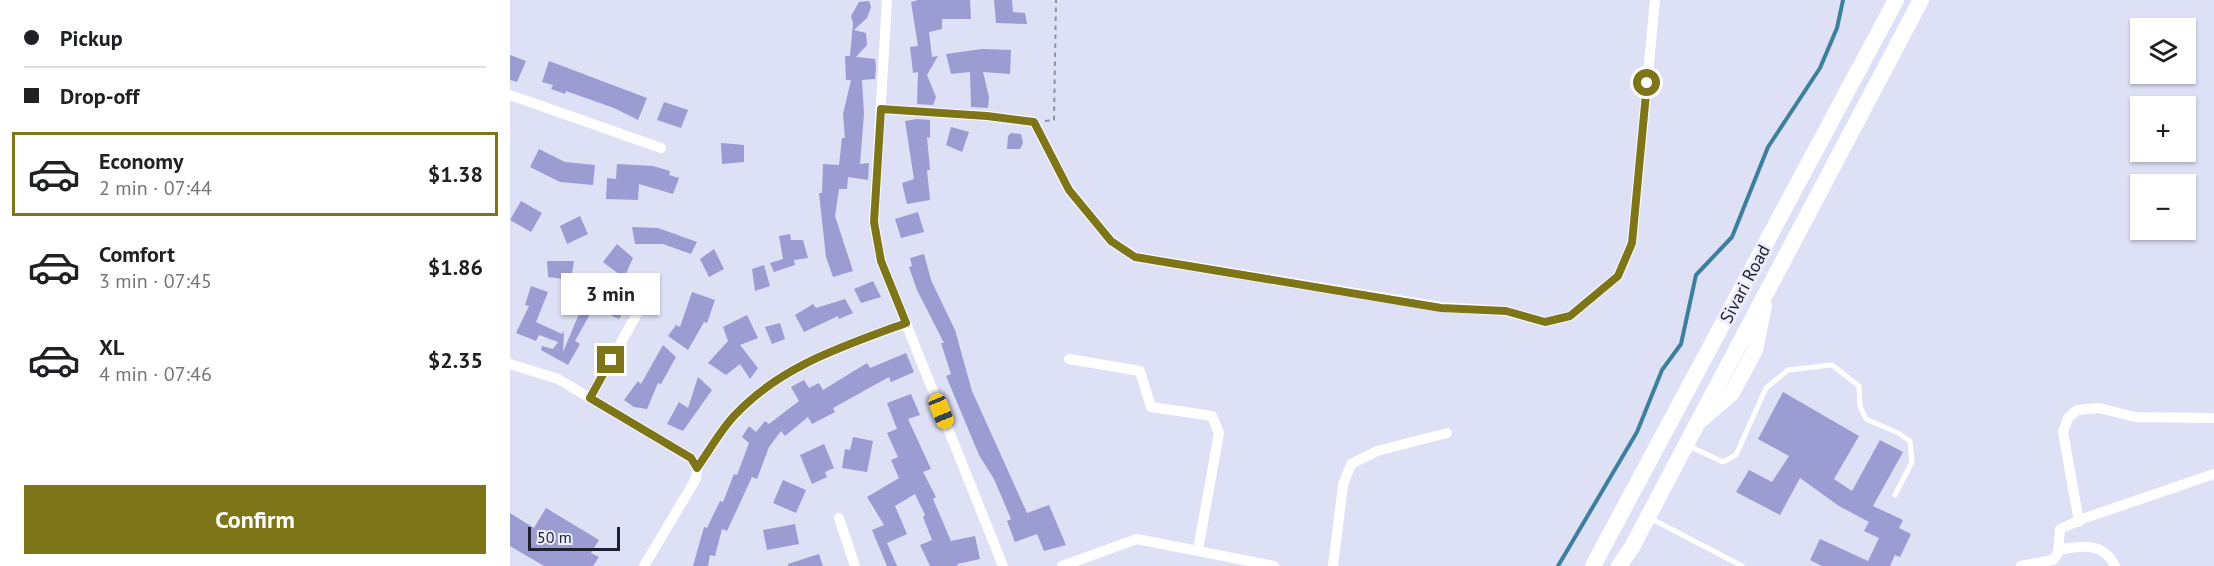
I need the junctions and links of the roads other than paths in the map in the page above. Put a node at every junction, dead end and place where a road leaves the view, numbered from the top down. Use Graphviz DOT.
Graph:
graph roads {
  1 [pos="887,0"];
  2 [pos="1655,0"];
  3 [pos="1896,0"];
  4 [pos="1921,0"];
  5 [pos="510,95"];
  6 [pos="881,109"];
  7 [pos="661,148"];
  8 [pos="653,285"];
  9 [pos="906,323"];
  10 [pos="1069,358"];
  11 [pos="510,364"];
  12 [pos="590,398"];
  13 [pos="2214,418"];
  14 [pos="1447,433"];
  15 [pos="1685,444"];
  16 [pos="697,468"];
  17 [pos="2214,474"];
  18 [pos="1895,495"];
  19 [pos="1647,517"];
  20 [pos="838,518"];
  21 [pos="2079,522"];
  22 [pos="1198,550"];
  23 [pos="2058,550"];
  24 [pos="644,566"];
  25 [pos="855,566"];
  26 [pos="1003,566"];
  27 [pos="1062,566"];
  28 [pos="1275,566"];
  29 [pos="1333,566"];
  30 [pos="1593,566"];
  31 [pos="1619,566"];
  32 [pos="1742,566"];
  33 [pos="2021,566"];
  34 [pos="2115,566"];
  1 -- 6 [label="street"];
  2 -- 6 [label="street"];
  3 -- 30 [label="main road, Sivari Road"];
  4 -- 15 [label="main road, Sivari Road"];
  5 -- 7 [label="street"];
  6 -- 9 [label="street"];
  8 -- 12 [label="street"];
  9 -- 16 [label="street"];
  9 -- 26 [label="street"];
  10 -- 22 [label="street"];
  11 -- 12 [label="street"];
  12 -- 16 [label="street"];
  13 -- 21 [label="street"];
  14 -- 29 [label="street"];
  15 -- 18 [label="lane"];
  15 -- 19 [label="main road, Sivari Road"];
  16 -- 24 [label="street"];
  17 -- 21 [label="street"];
  19 -- 31 [label="main road, Sivari Road"];
  19 -- 32 [label="lane"];
  20 -- 25 [label="street"];
  21 -- 23 [label="street"];
  22 -- 27 [label="street"];
  22 -- 28 [label="street"];
  23 -- 33 [label="street"];
  23 -- 34 [label="street"];
}
